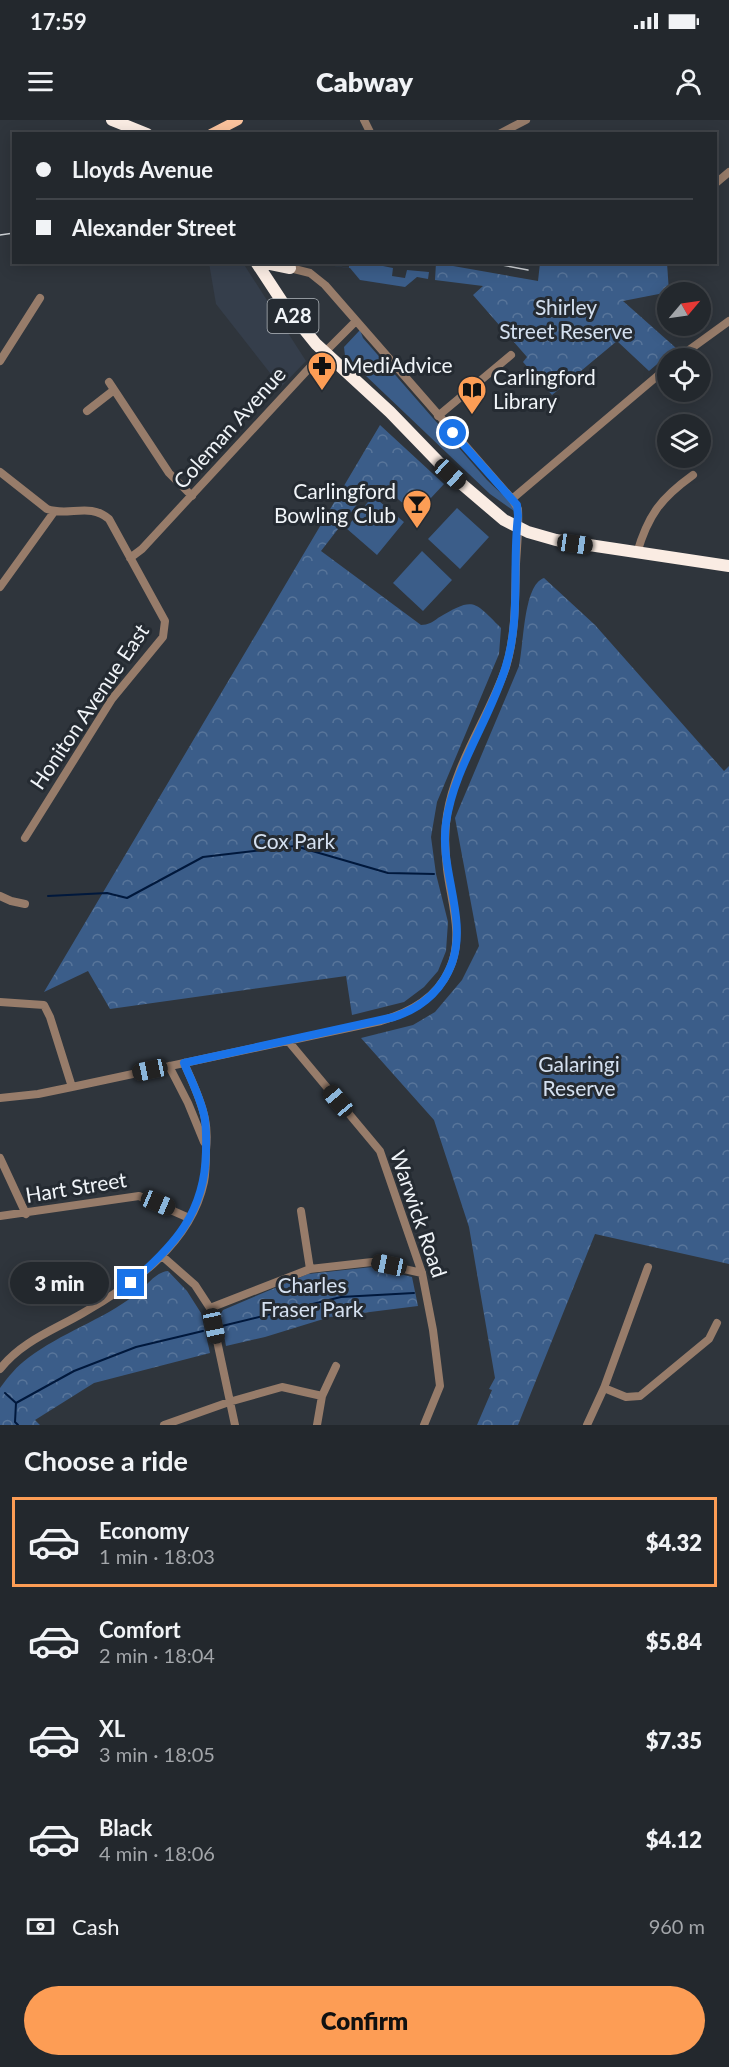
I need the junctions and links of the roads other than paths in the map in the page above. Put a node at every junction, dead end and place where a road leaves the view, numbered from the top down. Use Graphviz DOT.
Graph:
graph roads {
  1 [pos="112,120"];
  2 [pos="238,120"];
  3 [pos="526,120"];
  4 [pos="142,132"];
  5 [pos="215,132"];
  6 [pos="503,132"];
  7 [pos="729,171"];
  8 [pos="717,182"];
  9 [pos="257,264"];
  10 [pos="271,264"];
  11 [pos="290,268"];
  12 [pos="40,298"];
  13 [pos="356,321"];
  14 [pos="729,321"];
  15 [pos="692,348"];
  16 [pos="325,352"];
  17 [pos="511,355"];
  18 [pos="0,361"];
  19 [pos="657,376"];
  20 [pos="109,381"];
  21 [pos="114,390"];
  22 [pos="87,411"];
  23 [pos="438,416"];
  24 [pos="0,472"];
  25 [pos="693,475"];
  26 [pos="192,496"];
  27 [pos="512,500"];
  28 [pos="54,512"];
  29 [pos="517,527"];
  30 [pos="637,553"];
  31 [pos="130,558"];
  32 [pos="729,566"];
  33 [pos="0,587"];
  34 [pos="25,838"];
  35 [pos="0,896"];
  36 [pos="25,904"];
  37 [pos="0,1002"];
  38 [pos="289,1042"];
  39 [pos="184,1063"];
  40 [pos="169,1066"];
  41 [pos="72,1087"];
  42 [pos="0,1098"];
  43 [pos="206,1150"];
  44 [pos="0,1158"];
  45 [pos="301,1212"];
  46 [pos="26,1214"];
  47 [pos="0,1216"];
  48 [pos="189,1218"];
  49 [pos="162,1256"];
  50 [pos="648,1267"];
  51 [pos="310,1269"];
  52 [pos="422,1273"];
  53 [pos="210,1308"];
  54 [pos="717,1323"];
  55 [pos="3,1358"];
  56 [pos="336,1366"];
  57 [pos="0,1369"];
  58 [pos="604,1388"];
  59 [pos="322,1396"];
  60 [pos="229,1402"];
  61 [pos="164,1425"];
  62 [pos="235,1425"];
  63 [pos="317,1425"];
  64 [pos="424,1425"];
  65 [pos="587,1425"];
  1 -- 4 [label="highway"];
  2 -- 5 [label="main road"];
  3 -- 6 [label="street"];
  7 -- 8 [label="street"];
  9 -- 16 [label="highway, A28"];
  10 -- 11 [label="highway"];
  11 -- 13 [label="street"];
  12 -- 18 [label="street"];
  13 -- 16 [label="street, Coleman Avenue"];
  13 -- 23 [label="street"];
  14 -- 15 [label="street"];
  16 -- 26 [label="street, Coleman Avenue"];
  16 -- 29 [label="highway, A28"];
  17 -- 23 [label="street"];
  19 -- 27 [label="street"];
  20 -- 21 [label="street"];
  21 -- 22 [label="street"];
  21 -- 26 [label="street"];
  23 -- 27 [label="street"];
  24 -- 28 [label="street"];
  25 -- 30 [label="street"];
  26 -- 31 [label="street, Coleman Avenue"];
  27 -- 29 [label="street"];
  28 -- 31 [label="street, Honiton Avenue East"];
  28 -- 33 [label="street"];
  29 -- 30 [label="highway, A28"];
  29 -- 38 [label="street"];
  30 -- 32 [label="highway, A28"];
  31 -- 34 [label="street, Honiton Avenue East"];
  35 -- 36 [label="street"];
  37 -- 41 [label="street"];
  38 -- 39 [label="street"];
  38 -- 52 [label="street, Warwick Road"];
  39 -- 40 [label="street"];
  39 -- 43 [label="street"];
  40 -- 41 [label="street"];
  40 -- 43 [label="street"];
  41 -- 42 [label="street"];
  43 -- 48 [label="street"];
  44 -- 46 [label="street"];
  45 -- 51 [label="street"];
  46 -- 47 [label="street, Hart Street"];
  46 -- 48 [label="street, Hart Street"];
  48 -- 49 [label="street"];
  49 -- 53 [label="street"];
  49 -- 55 [label="street"];
  50 -- 58 [label="street"];
  51 -- 52 [label="street"];
  51 -- 53 [label="street"];
  52 -- 64 [label="street, Warwick Road"];
  53 -- 60 [label="street"];
  54 -- 58 [label="street"];
  55 -- 57 [label="street"];
  56 -- 59 [label="street"];
  58 -- 65 [label="street"];
  59 -- 60 [label="street"];
  59 -- 63 [label="street"];
  60 -- 61 [label="street"];
  60 -- 62 [label="street"];
}
